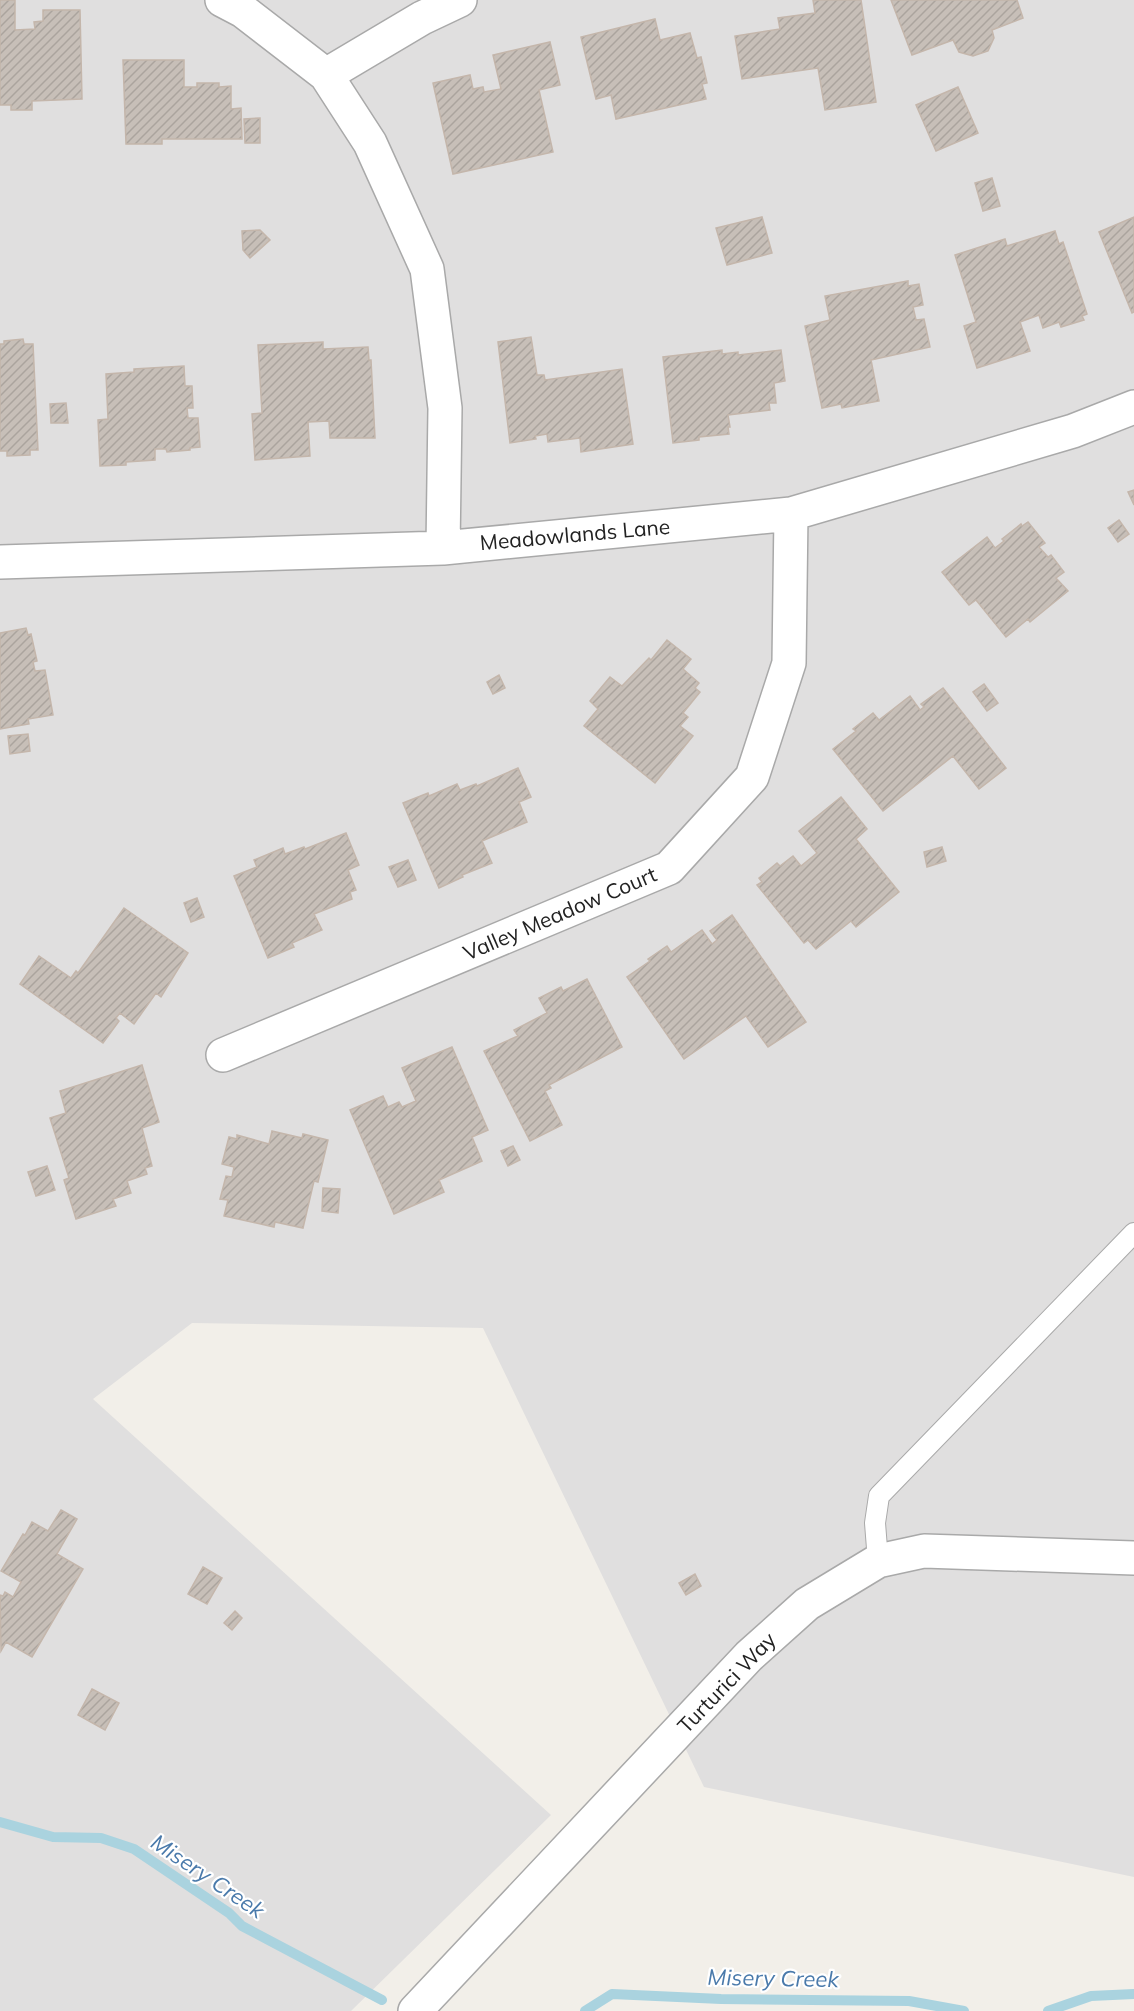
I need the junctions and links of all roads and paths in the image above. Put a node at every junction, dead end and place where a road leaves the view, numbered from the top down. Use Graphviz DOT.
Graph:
graph roads {
  1 [pos="222,0"];
  2 [pos="460,0"];
  3 [pos="326,75"];
  4 [pos="1134,407"];
  5 [pos="791,514"];
  6 [pos="443,548"];
  7 [pos="0,562"];
  8 [pos="223,1055"];
  9 [pos="1134,1233"];
  10 [pos="1134,1558"];
  11 [pos="878,1561"];
  12 [pos="415,2011"];
  1 -- 3 [label="street"];
  2 -- 3 [label="street"];
  3 -- 6 [label="street"];
  4 -- 5 [label="street, Meadowlands Lane"];
  5 -- 6 [label="street, Meadowlands Lane"];
  5 -- 8 [label="street, Valley Meadow Court"];
  6 -- 7 [label="street, Meadowlands Lane"];
  9 -- 11 [label="lane"];
  10 -- 11 [label="street, Turturici Way"];
  11 -- 12 [label="street, Turturici Way"];
}
